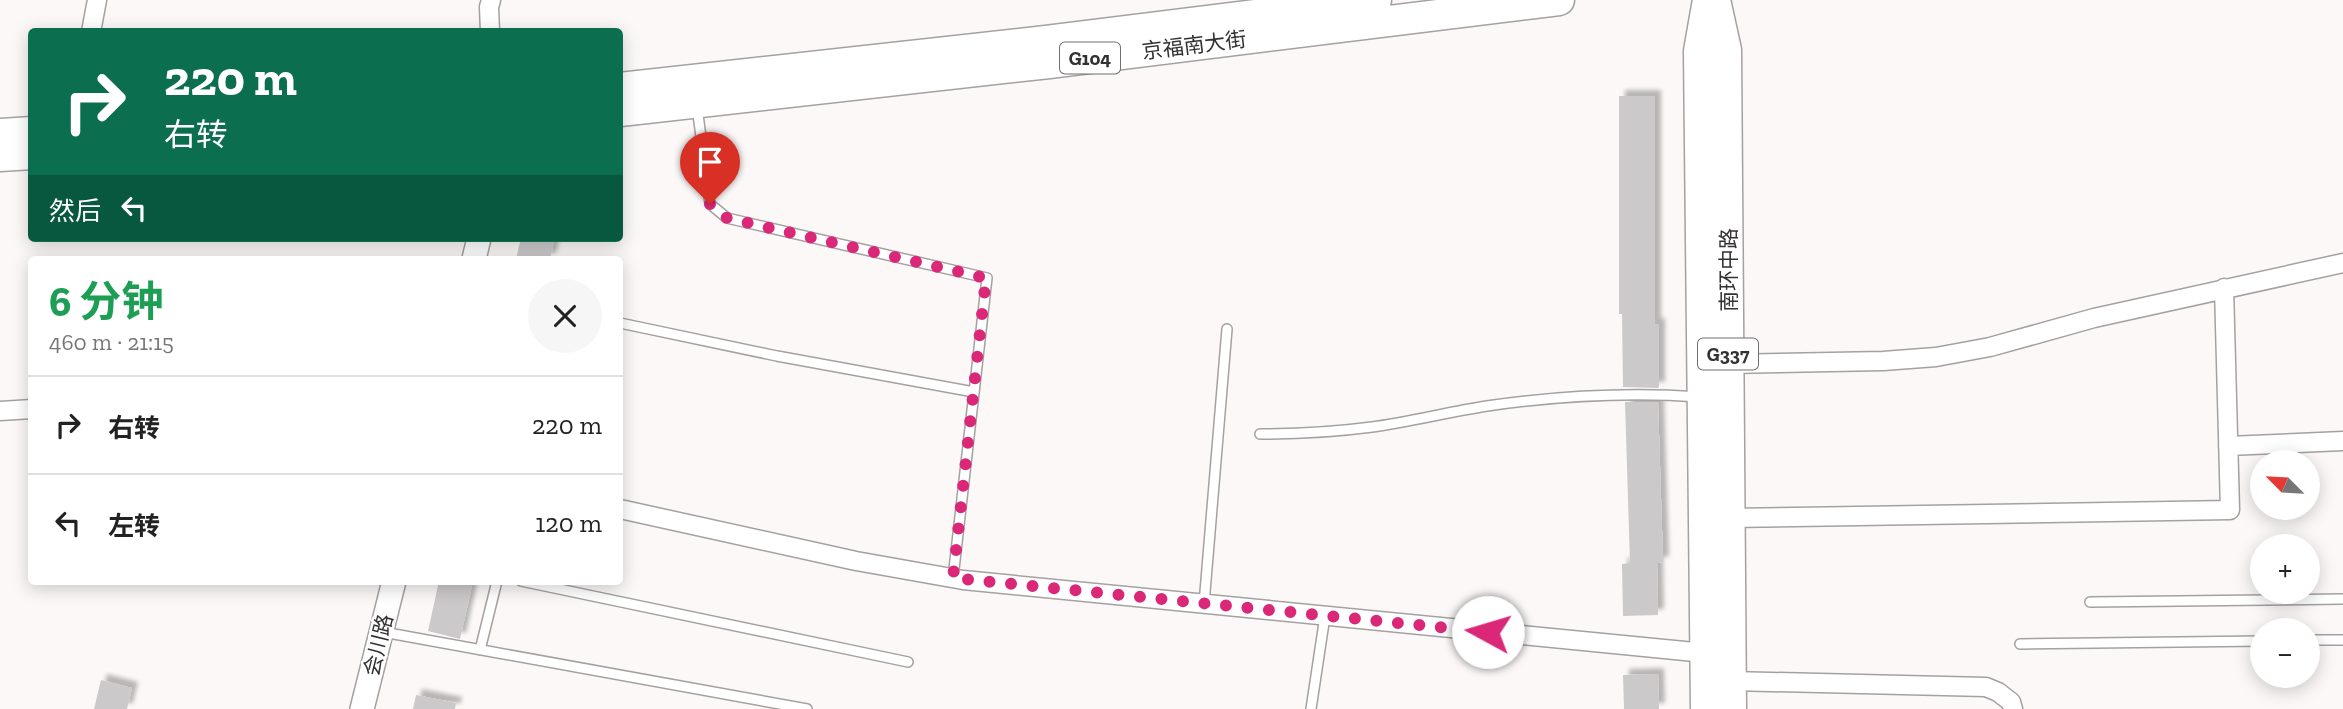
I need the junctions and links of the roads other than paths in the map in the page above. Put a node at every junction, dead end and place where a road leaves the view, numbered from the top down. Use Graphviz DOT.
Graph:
graph roads {
  1 [pos="97,0"];
  2 [pos="491,0"];
  3 [pos="1376,0"];
  4 [pos="1559,0"];
  5 [pos="1708,0"];
  6 [pos="1715,0"];
  7 [pos="92,28"];
  8 [pos="490,28"];
  9 [pos="623,88"];
  10 [pos="697,102"];
  11 [pos="623,111"];
  12 [pos="28,132"];
  13 [pos="0,134"];
  14 [pos="28,154"];
  15 [pos="0,156"];
  16 [pos="2343,263"];
  17 [pos="2224,288"];
  18 [pos="623,324"];
  19 [pos="1227,329"];
  20 [pos="1728,364"];
  21 [pos="974,392"];
  22 [pos="1703,397"];
  23 [pos="28,409"];
  24 [pos="0,411"];
  25 [pos="1260,434"];
  26 [pos="2343,441"];
  27 [pos="2228,446"];
  28 [pos="623,510"];
  29 [pos="1730,518"];
  30 [pos="953,578"];
  31 [pos="393,585"];
  32 [pos="496,585"];
  33 [pos="540,585"];
  34 [pos="2343,598"];
  35 [pos="2090,603"];
  36 [pos="1204,604"];
  37 [pos="1325,616"];
  38 [pos="381,632"];
  39 [pos="2320,640"];
  40 [pos="2343,640"];
  41 [pos="2250,641"];
  42 [pos="2020,644"];
  43 [pos="480,650"];
  44 [pos="1705,653"];
  45 [pos="908,662"];
  46 [pos="1731,695"];
  47 [pos="362,709"];
  48 [pos="807,709"];
  49 [pos="1311,709"];
  50 [pos="1706,709"];
  51 [pos="2013,709"];
  1 -- 7 [label="street"];
  2 -- 8 [label="street"];
  3 -- 9 [label="highway, 京福南大街 / G104"];
  4 -- 10 [label="highway, 京福南大街 / G104"];
  5 -- 22 [label="highway, 南环中路 / G337"];
  6 -- 20 [label="highway, 南环中路 / G337"];
  10 -- 11 [label="highway, 京福南大街 / G104"];
  10 -- 21 [label="lane"];
  12 -- 13 [label="highway"];
  14 -- 15 [label="highway"];
  16 -- 17 [label="street"];
  17 -- 20 [label="street"];
  17 -- 27 [label="street"];
  18 -- 21 [label="lane"];
  19 -- 36 [label="lane"];
  20 -- 29 [label="highway, 南环中路 / G337"];
  21 -- 30 [label="lane"];
  22 -- 25 [label="lane"];
  22 -- 44 [label="highway, 南环中路 / G337"];
  23 -- 24 [label="street"];
  26 -- 27 [label="street"];
  27 -- 29 [label="street"];
  28 -- 30 [label="street"];
  29 -- 46 [label="highway, 南环中路 / G337"];
  30 -- 36 [label="street"];
  31 -- 38 [label="street, 会川路"];
  32 -- 43 [label="lane"];
  33 -- 45 [label="lane"];
  34 -- 35 [label="lane"];
  36 -- 37 [label="street"];
  37 -- 44 [label="street"];
  37 -- 49 [label="lane"];
  38 -- 43 [label="lane"];
  38 -- 47 [label="street, 会川路"];
  39 -- 40 [label="lane"];
  41 -- 42 [label="lane"];
  43 -- 48 [label="lane"];
  44 -- 50 [label="highway, 南环中路 / G337"];
  46 -- 51 [label="street"];
}
